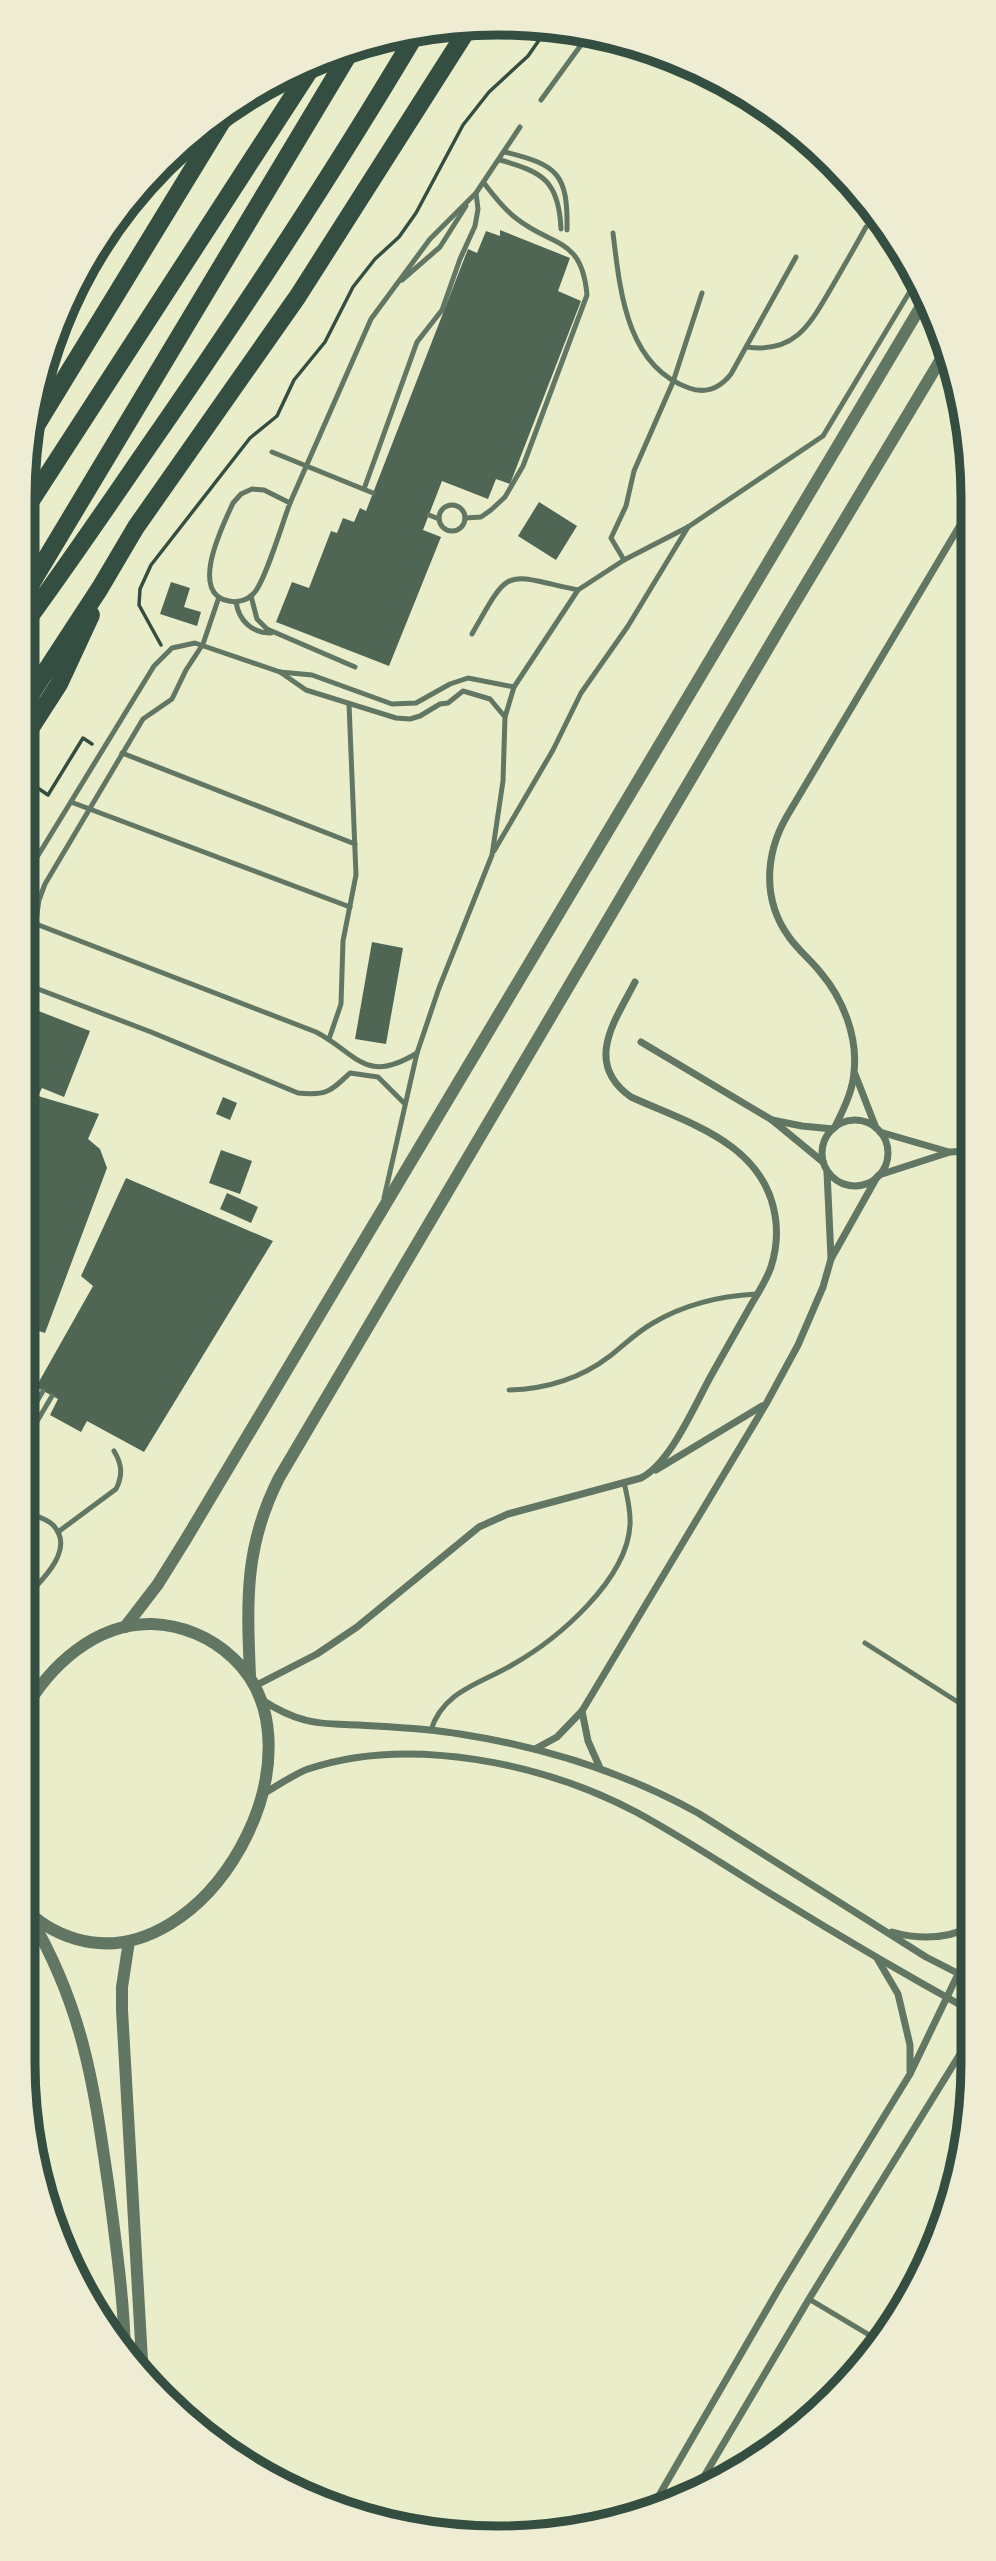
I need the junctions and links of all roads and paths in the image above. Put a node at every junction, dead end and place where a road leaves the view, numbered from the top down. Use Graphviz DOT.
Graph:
graph roads {
  1 [pos="463,36"];
  2 [pos="541,37"];
  3 [pos="582,43"];
  4 [pos="409,44"];
  5 [pos="343,62"];
  6 [pos="305,77"];
  7 [pos="541,100"];
  8 [pos="520,127"];
  9 [pos="216,131"];
  10 [pos="505,152"];
  11 [pos="500,160"];
  12 [pos="484,183"];
  13 [pos="476,193"];
  14 [pos="467,204"];
  15 [pos="866,228"];
  16 [pos="613,233"];
  17 [pos="796,257"];
  18 [pos="400,281"];
  19 [pos="911,289"];
  20 [pos="702,293"];
  21 [pos="920,308"];
  22 [pos="747,347"];
  23 [pos="940,361"];
  24 [pos="673,382"];
  25 [pos="43,414"];
  26 [pos="272,452"];
  27 [pos="306,467"];
  28 [pos="365,489"];
  29 [pos="373,493"];
  30 [pos="35,494"];
  31 [pos="290,503"];
  32 [pos="429,515"];
  33 [pos="465,517"];
  34 [pos="439,519"];
  35 [pos="961,523"];
  36 [pos="688,527"];
  37 [pos="624,560"];
  38 [pos="35,576"];
  39 [pos="100,588"];
  40 [pos="578,590"];
  41 [pos="251,596"];
  42 [pos="219,597"];
  43 [pos="236,602"];
  44 [pos="35,609"];
  45 [pos="274,633"];
  46 [pos="472,634"];
  47 [pos="203,645"];
  48 [pos="166,653"];
  49 [pos="355,667"];
  50 [pos="280,672"];
  51 [pos="514,687"];
  52 [pos="35,688"];
  53 [pos="349,704"];
  54 [pos="505,717"];
  55 [pos="35,721"];
  56 [pos="83,738"];
  57 [pos="122,753"];
  58 [pos="35,786"];
  59 [pos="71,802"];
  60 [pos="89,809"];
  61 [pos="355,844"];
  62 [pos="492,855"];
  63 [pos="35,861"];
  64 [pos="350,906"];
  65 [pos="36,924"];
  66 [pos="35,927"];
  67 [pos="635,982"];
  68 [pos="35,986"];
  69 [pos="329,1039"];
  70 [pos="640,1042"];
  71 [pos="417,1053"];
  72 [pos="353,1059"];
  73 [pos="349,1073"];
  74 [pos="854,1073"];
  75 [pos="405,1104"];
  76 [pos="772,1120"];
  77 [pos="834,1128"];
  78 [pos="878,1130"];
  79 [pos="961,1151"];
  80 [pos="950,1152"];
  81 [pos="823,1162"];
  82 [pos="827,1171"];
  83 [pos="878,1176"];
  84 [pos="380,1214"];
  85 [pos="831,1259"];
  86 [pos="757,1294"];
  87 [pos="509,1390"];
  88 [pos="43,1391"];
  89 [pos="52,1396"];
  90 [pos="766,1404"];
  91 [pos="35,1405"];
  92 [pos="35,1425"];
  93 [pos="114,1451"];
  94 [pos="653,1472"];
  95 [pos="624,1482"];
  96 [pos="35,1516"];
  97 [pos="58,1532"];
  98 [pos="35,1586"];
  99 [pos="125,1627"];
  100 [pos="865,1643"];
  101 [pos="252,1681"];
  102 [pos="35,1695"];
  103 [pos="262,1700"];
  104 [pos="961,1704"];
  105 [pos="582,1711"];
  106 [pos="431,1730"];
  107 [pos="535,1749"];
  108 [pos="600,1768"];
  109 [pos="261,1796"];
  110 [pos="35,1917"];
  111 [pos="35,1926"];
  112 [pos="885,1931"];
  113 [pos="961,1931"];
  114 [pos="129,1941"];
  115 [pos="878,1959"];
  116 [pos="961,1967"];
  117 [pos="958,1973"];
  118 [pos="961,1974"];
  119 [pos="948,1998"];
  120 [pos="961,2005"];
  121 [pos="961,2052"];
  122 [pos="910,2074"];
  123 [pos="809,2299"];
  124 [pos="123,2334"];
  125 [pos="871,2336"];
  126 [pos="142,2358"];
  127 [pos="703,2478"];
  128 [pos="658,2497"];
  1 -- 39 [label="main road"];
  2 -- 48 [label="path"];
  3 -- 7 [label="lane"];
  4 -- 44 [label="main road"];
  5 -- 38 [label="main road"];
  6 -- 30 [label="main road"];
  8 -- 10 [label="lane"];
  9 -- 25 [label="main road"];
  10 -- 11 [label="lane"];
  10 -- 11 [label="lane"];
  11 -- 12 [label="lane"];
  12 -- 13 [label="lane"];
  12 -- 33 [label="lane"];
  13 -- 14 [label="lane"];
  13 -- 28 [label="lane"];
  14 -- 18 [label="lane"];
  14 -- 18 [label="lane"];
  15 -- 22 [label="lane"];
  16 -- 24 [label="lane"];
  17 -- 22 [label="lane"];
  18 -- 27 [label="lane"];
  19 -- 36 [label="lane"];
  20 -- 24 [label="lane"];
  21 -- 84 [label="street"];
  22 -- 24 [label="lane"];
  23 -- 101 [label="street"];
  24 -- 37 [label="lane"];
  26 -- 27 [label="lane"];
  27 -- 28 [label="lane"];
  27 -- 31 [label="lane"];
  28 -- 29 [label="lane"];
  31 -- 41 [label="lane"];
  31 -- 42 [label="lane"];
  32 -- 34 [label="lane"];
  33 -- 34 [label="lane"];
  33 -- 34 [label="lane"];
  35 -- 74 [label="street"];
  36 -- 37 [label="lane"];
  36 -- 62 [label="lane"];
  37 -- 40 [label="lane"];
  39 -- 52 [label="main road"];
  39 -- 55 [label="main road"];
  40 -- 46 [label="lane"];
  40 -- 51 [label="lane"];
  41 -- 43 [label="lane"];
  41 -- 45 [label="lane"];
  42 -- 43 [label="lane"];
  42 -- 47 [label="lane"];
  43 -- 45 [label="lane"];
  45 -- 49 [label="lane"];
  47 -- 48 [label="lane"];
  47 -- 50 [label="lane"];
  47 -- 57 [label="lane"];
  48 -- 59 [label="lane"];
  50 -- 51 [label="lane"];
  50 -- 53 [label="lane"];
  51 -- 54 [label="lane"];
  53 -- 54 [label="lane"];
  53 -- 61 [label="lane"];
  54 -- 62 [label="lane"];
  56 -- 58 [label="path"];
  57 -- 60 [label="lane"];
  57 -- 61 [label="lane"];
  59 -- 60 [label="lane"];
  59 -- 63 [label="lane"];
  60 -- 64 [label="lane"];
  60 -- 65 [label="lane"];
  61 -- 64 [label="lane"];
  62 -- 71 [label="lane"];
  64 -- 69 [label="lane"];
  65 -- 66 [label="lane"];
  65 -- 69 [label="lane"];
  67 -- 86 [label="street"];
  68 -- 73 [label="lane"];
  69 -- 72 [label="lane"];
  70 -- 76 [label="street"];
  71 -- 72 [label="lane"];
  71 -- 75 [label="lane"];
  72 -- 73 [label="lane"];
  73 -- 75 [label="lane"];
  74 -- 77 [label="street"];
  74 -- 78 [label="street"];
  75 -- 84 [label="lane"];
  76 -- 77 [label="street"];
  76 -- 81 [label="street"];
  77 -- 78 [label="street"];
  77 -- 81 [label="street"];
  78 -- 80 [label="street"];
  78 -- 83 [label="street"];
  79 -- 80 [label="street"];
  80 -- 83 [label="street"];
  81 -- 82 [label="street"];
  82 -- 83 [label="street"];
  82 -- 85 [label="street"];
  83 -- 85 [label="street"];
  84 -- 99 [label="street"];
  85 -- 90 [label="street"];
  86 -- 87 [label="lane"];
  86 -- 94 [label="street"];
  88 -- 91 [label="lane"];
  89 -- 92 [label="lane"];
  90 -- 94 [label="street"];
  90 -- 105 [label="street"];
  93 -- 97 [label="lane"];
  94 -- 95 [label="street"];
  95 -- 101 [label="street"];
  95 -- 106 [label="lane"];
  96 -- 97 [label="lane"];
  97 -- 98 [label="lane"];
  99 -- 101 [label="street"];
  99 -- 102 [label="street"];
  100 -- 104 [label="lane"];
  101 -- 103 [label="street"];
  103 -- 106 [label="street"];
  103 -- 109 [label="street"];
  105 -- 107 [label="street"];
  105 -- 108 [label="street"];
  106 -- 107 [label="street"];
  107 -- 108 [label="street"];
  108 -- 112 [label="street"];
  109 -- 114 [label="street"];
  109 -- 115 [label="street"];
  110 -- 114 [label="street"];
  111 -- 124 [label="street"];
  112 -- 113 [label="street"];
  112 -- 117 [label="street"];
  114 -- 126 [label="street"];
  115 -- 119 [label="street"];
  115 -- 122 [label="street"];
  116 -- 117 [label="street"];
  117 -- 118 [label="street"];
  117 -- 119 [label="street"];
  119 -- 120 [label="street"];
  119 -- 122 [label="street"];
  121 -- 123 [label="street"];
  122 -- 128 [label="street"];
  123 -- 125 [label="lane"];
  123 -- 127 [label="street"];
}
